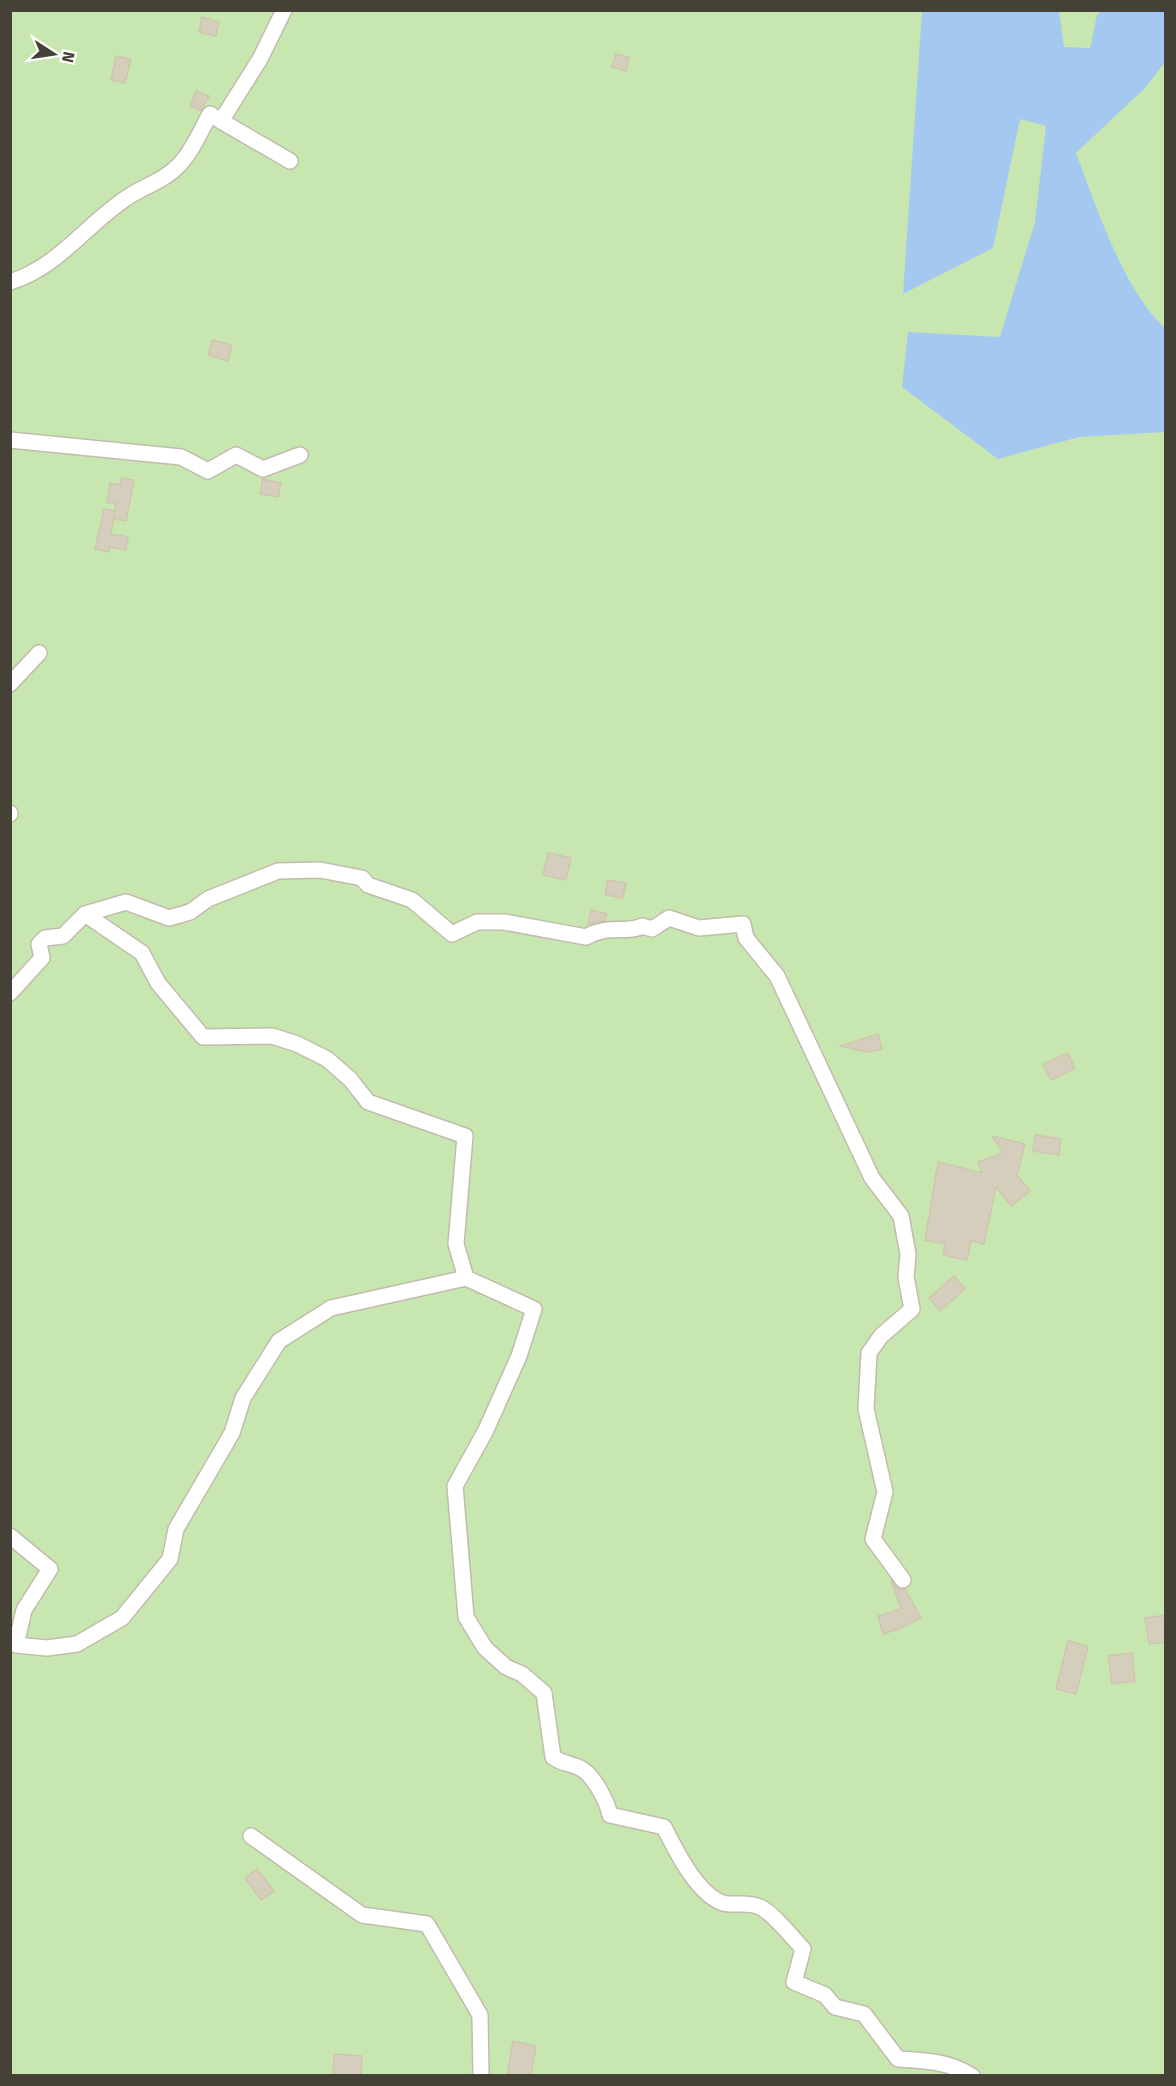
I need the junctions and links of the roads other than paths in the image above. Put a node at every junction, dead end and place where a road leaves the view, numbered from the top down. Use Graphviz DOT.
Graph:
graph roads {
  1 [pos="284,10"];
  2 [pos="221,121"];
  3 [pos="290,161"];
  4 [pos="10,282"];
  5 [pos="10,440"];
  6 [pos="300,455"];
  7 [pos="39,653"];
  8 [pos="10,684"];
  9 [pos="85,914"];
  10 [pos="10,993"];
  11 [pos="466,1278"];
  12 [pos="10,1536"];
  13 [pos="903,1580"];
  14 [pos="251,1836"];
  15 [pos="481,2076"];
  16 [pos="972,2076"];
  1 -- 2 [label="street"];
  2 -- 3 [label="street"];
  2 -- 4 [label="street"];
  5 -- 6 [label="street"];
  7 -- 8 [label="street"];
  9 -- 10 [label="street"];
  9 -- 11 [label="street"];
  9 -- 13 [label="street"];
  11 -- 12 [label="street"];
  11 -- 16 [label="street"];
  14 -- 15 [label="street"];
}
